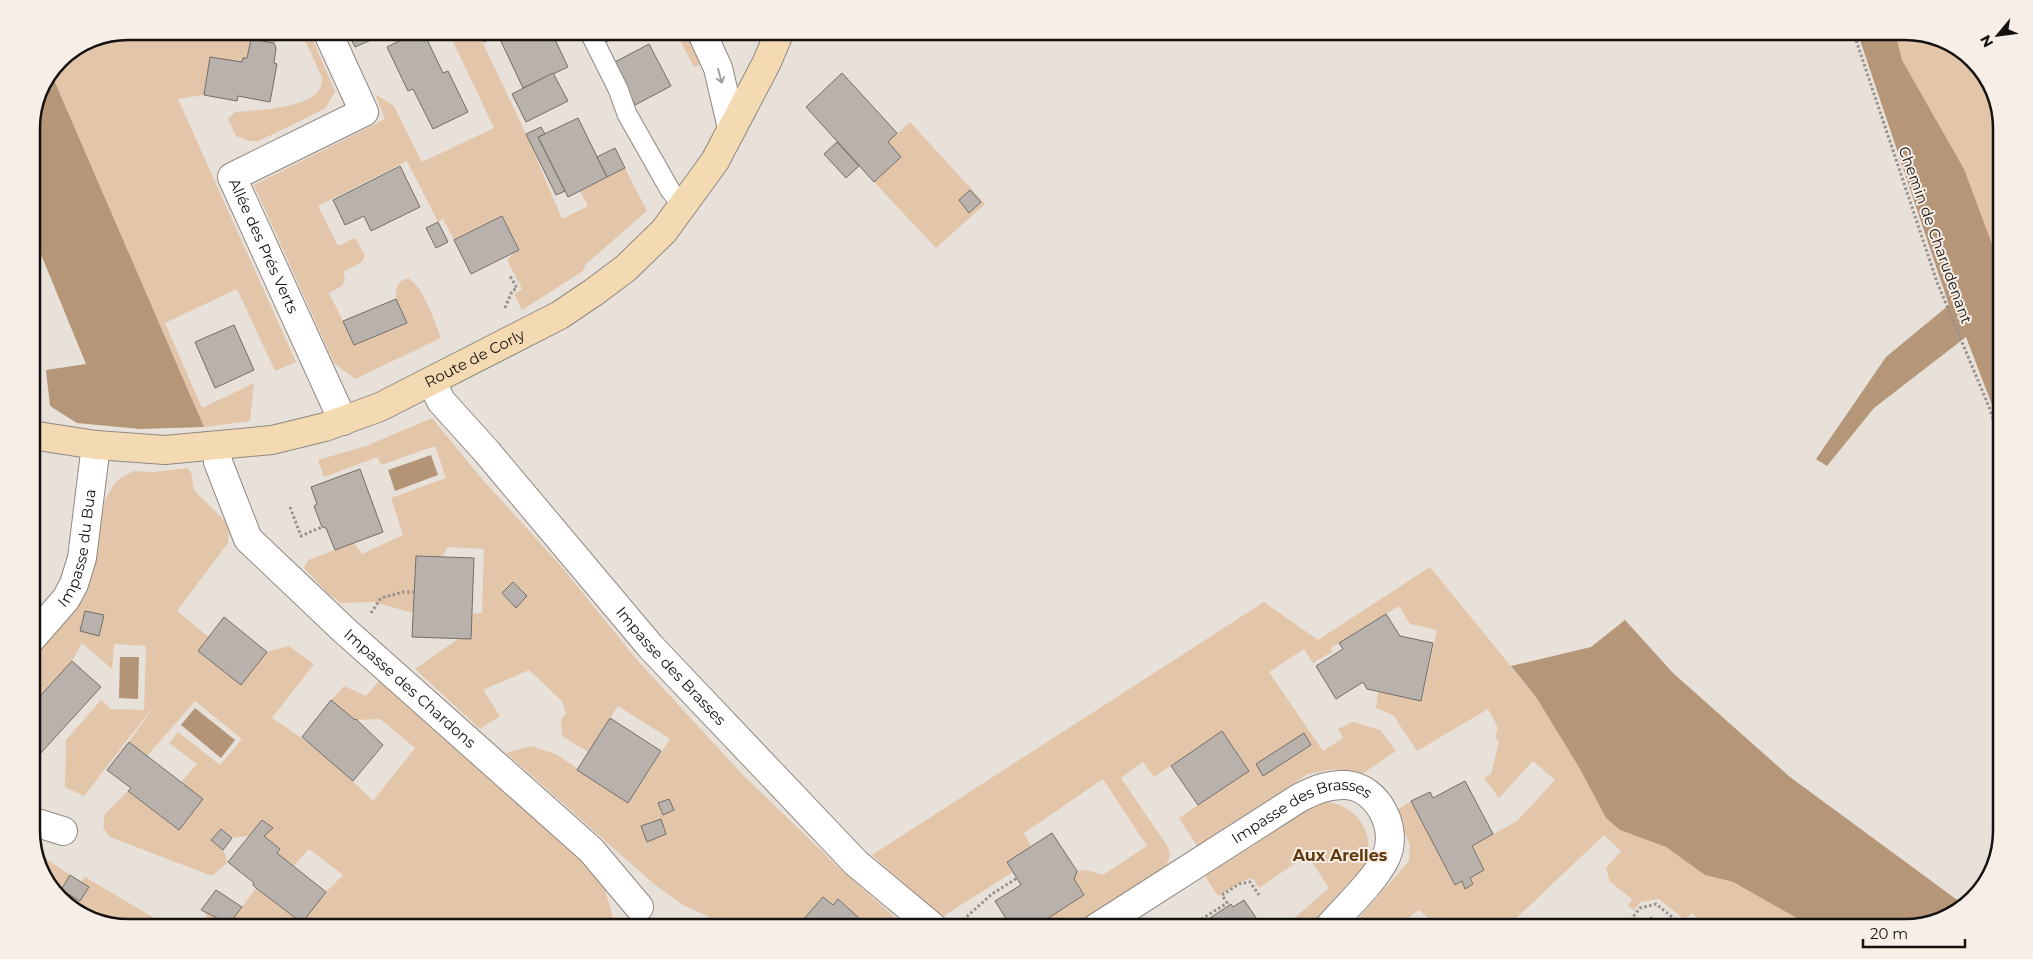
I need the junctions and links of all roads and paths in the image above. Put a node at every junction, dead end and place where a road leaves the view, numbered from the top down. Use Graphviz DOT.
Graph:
graph roads {
  1 [pos="331,40"];
  2 [pos="594,40"];
  3 [pos="705,40"];
  4 [pos="772,40"];
  5 [pos="1856,40"];
  6 [pos="732,128"];
  7 [pos="682,205"];
  8 [pos="510,276"];
  9 [pos="512,291"];
  10 [pos="432,382"];
  11 [pos="1993,420"];
  12 [pos="344,421"];
  13 [pos="40,435"];
  14 [pos="96,445"];
  15 [pos="216,447"];
  16 [pos="290,507"];
  17 [pos="322,528"];
  18 [pos="414,592"];
  19 [pos="367,619"];
  20 [pos="40,630"];
  21 [pos="40,824"];
  22 [pos="63,831"];
  23 [pos="1017,878"];
  24 [pos="1259,895"];
  25 [pos="639,907"];
  26 [pos="923,919"];
  27 [pos="965,919"];
  28 [pos="1110,919"];
  29 [pos="1202,919"];
  30 [pos="1336,919"];
  31 [pos="1631,919"];
  32 [pos="1675,919"];
  1 -- 12 [label="street, Allée des Prés Verts"];
  2 -- 7 [label="lane"];
  3 -- 6 [label="street, one-way"];
  4 -- 6 [label="street, Route de Corly"];
  5 -- 11 [label="path, Chemin de Charudenant"];
  6 -- 7 [label="street, Route de Corly"];
  7 -- 10 [label="street, Route de Corly"];
  8 -- 9 [label="path"];
  10 -- 12 [label="street, Route de Corly"];
  10 -- 26 [label="street, Impasse des Brasses"];
  12 -- 15 [label="street, Route de Corly"];
  13 -- 14 [label="street, Route de Corly"];
  14 -- 15 [label="street, Route de Corly"];
  14 -- 20 [label="street, Impasse du Bua"];
  15 -- 25 [label="street, Impasse des Chardons"];
  16 -- 17 [label="path"];
  18 -- 19 [label="path"];
  21 -- 22 [label="street"];
  23 -- 27 [label="path"];
  24 -- 29 [label="path"];
  28 -- 30 [label="street, Impasse des Brasses"];
  31 -- 32 [label="path"];
}
